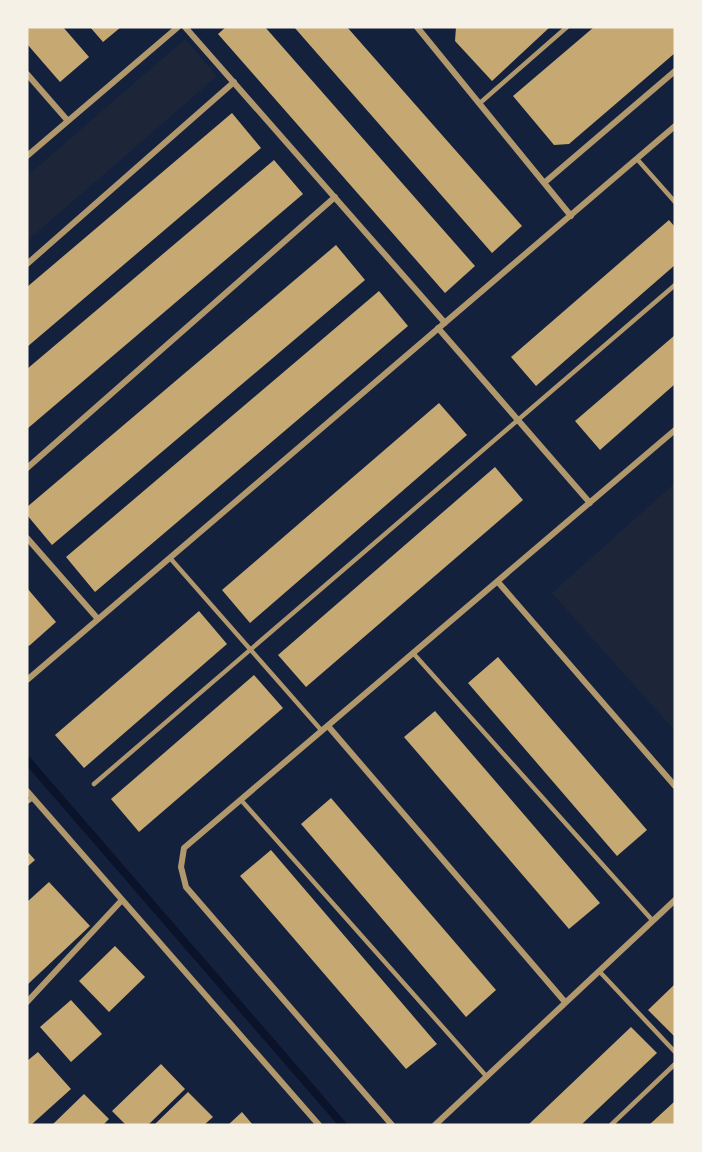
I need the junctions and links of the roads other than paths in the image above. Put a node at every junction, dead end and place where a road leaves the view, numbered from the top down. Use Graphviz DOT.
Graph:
graph roads {
  1 [pos="178,27"];
  2 [pos="185,27"];
  3 [pos="417,27"];
  4 [pos="567,27"];
  5 [pos="675,71"];
  6 [pos="27,74"];
  7 [pos="234,82"];
  8 [pos="480,103"];
  9 [pos="68,121"];
  10 [pos="675,126"];
  11 [pos="27,156"];
  12 [pos="637,159"];
  13 [pos="544,183"];
  14 [pos="335,197"];
  15 [pos="675,202"];
  16 [pos="571,216"];
  17 [pos="27,264"];
  18 [pos="675,285"];
  19 [pos="445,322"];
  20 [pos="438,328"];
  21 [pos="518,420"];
  22 [pos="675,430"];
  23 [pos="27,468"];
  24 [pos="590,502"];
  25 [pos="27,538"];
  26 [pos="170,558"];
  27 [pos="498,582"];
  28 [pos="98,620"];
  29 [pos="250,650"];
  30 [pos="413,653"];
  31 [pos="27,680"];
  32 [pos="325,729"];
  33 [pos="94,784"];
  34 [pos="675,786"];
  35 [pos="27,791"];
  36 [pos="30,800"];
  37 [pos="241,800"];
  38 [pos="122,900"];
  39 [pos="675,900"];
  40 [pos="653,921"];
  41 [pos="599,971"];
  42 [pos="27,1002"];
  43 [pos="565,1002"];
  44 [pos="675,1052"];
  45 [pos="675,1064"];
  46 [pos="487,1077"];
  47 [pos="319,1125"];
  48 [pos="392,1125"];
  49 [pos="435,1125"];
  50 [pos="611,1125"];
  1 -- 9 [label="street"];
  2 -- 7 [label="street"];
  3 -- 8 [label="street"];
  4 -- 8 [label="lane"];
  5 -- 13 [label="street"];
  6 -- 9 [label="street"];
  7 -- 14 [label="street"];
  7 -- 17 [label="street"];
  8 -- 13 [label="street"];
  9 -- 11 [label="street"];
  10 -- 12 [label="street"];
  12 -- 15 [label="lane"];
  12 -- 16 [label="street"];
  13 -- 16 [label="street"];
  14 -- 19 [label="street"];
  14 -- 23 [label="street"];
  16 -- 19 [label="street"];
  18 -- 21 [label="lane"];
  19 -- 20 [label="street"];
  20 -- 21 [label="street"];
  20 -- 26 [label="street"];
  21 -- 24 [label="street"];
  21 -- 29 [label="lane"];
  22 -- 24 [label="street"];
  24 -- 27 [label="street"];
  25 -- 28 [label="street"];
  26 -- 28 [label="street"];
  26 -- 29 [label="lane"];
  27 -- 30 [label="street"];
  27 -- 34 [label="street"];
  28 -- 31 [label="street"];
  29 -- 32 [label="lane"];
  29 -- 33 [label="lane"];
  30 -- 32 [label="street"];
  30 -- 40 [label="lane"];
  32 -- 37 [label="street"];
  32 -- 43 [label="street"];
  35 -- 36 [label="street"];
  36 -- 38 [label="street"];
  37 -- 46 [label="lane"];
  37 -- 48 [label="street"];
  38 -- 42 [label="street"];
  38 -- 47 [label="street"];
  39 -- 40 [label="street"];
  40 -- 41 [label="street"];
  41 -- 43 [label="street"];
  41 -- 44 [label="lane"];
  43 -- 46 [label="street"];
  45 -- 50 [label="lane"];
  46 -- 49 [label="street"];
}
